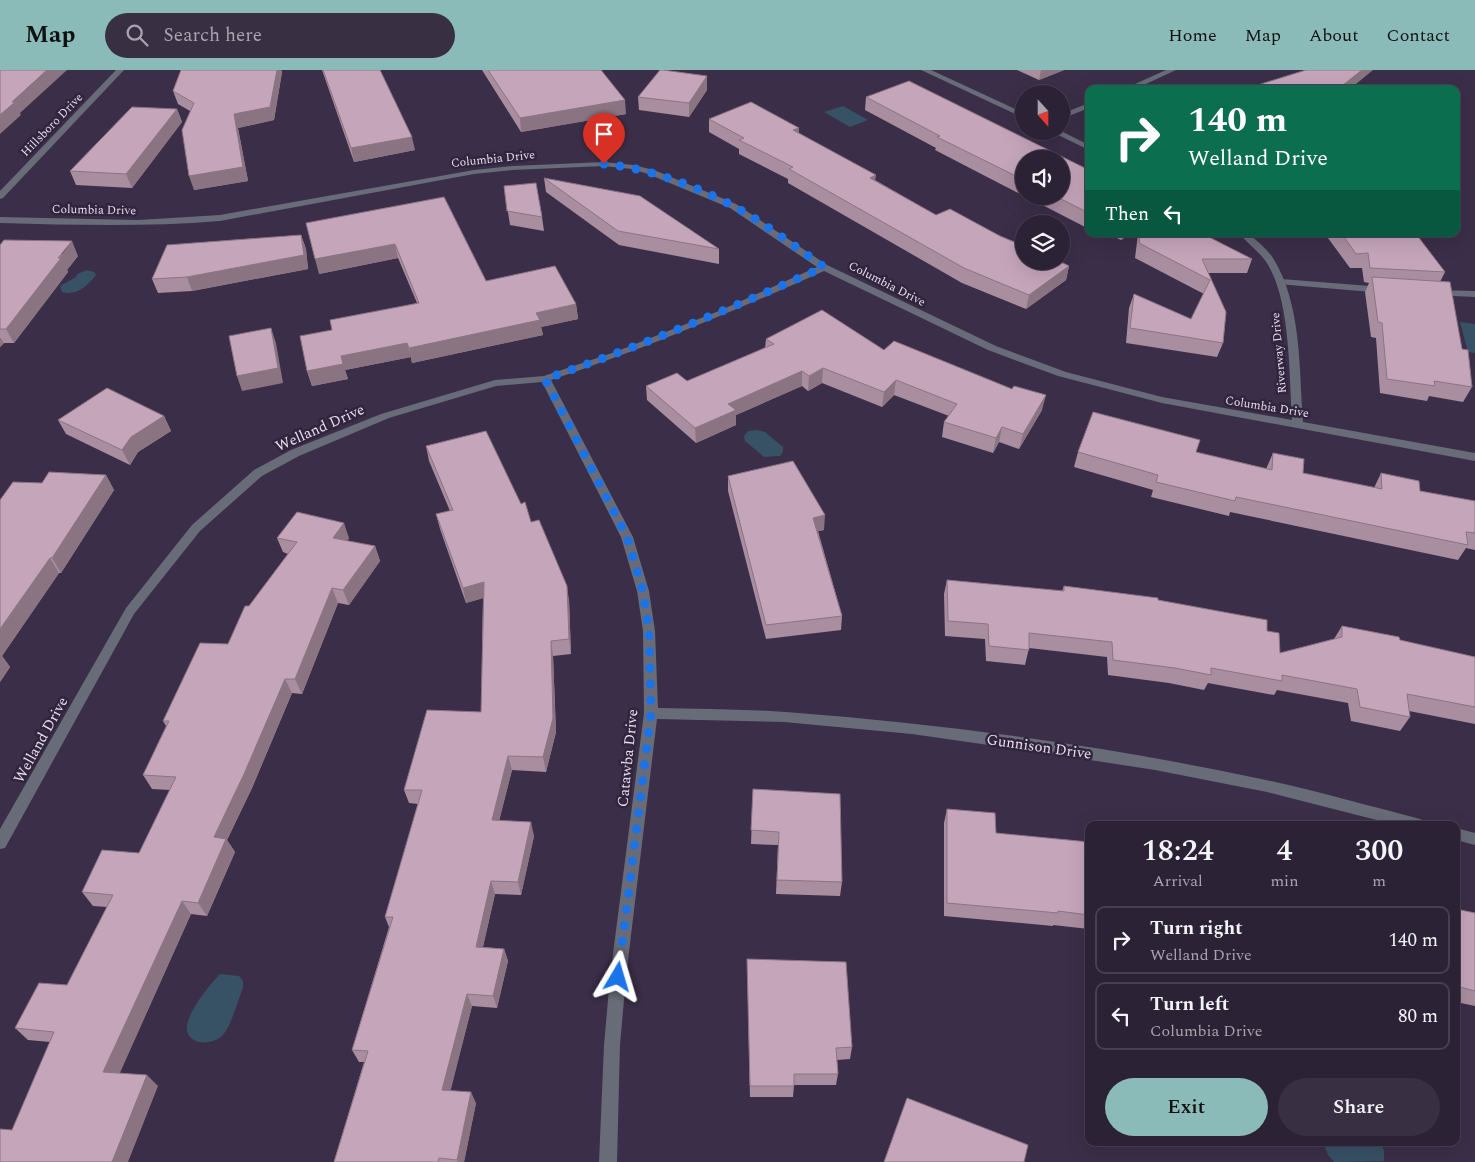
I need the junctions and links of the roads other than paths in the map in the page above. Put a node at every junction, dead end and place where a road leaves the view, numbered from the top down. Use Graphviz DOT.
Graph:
graph roads {
  1 [pos="120,70"];
  2 [pos="925,70"];
  3 [pos="1172,70"];
  4 [pos="1137,85"];
  5 [pos="1085,107"];
  6 [pos="1015,112"];
  7 [pos="1070,113"];
  8 [pos="1070,139"];
  9 [pos="1085,146"];
  10 [pos="0,196"];
  11 [pos="0,220"];
  12 [pos="1247,237"];
  13 [pos="824,267"];
  14 [pos="1281,282"];
  15 [pos="1390,290"];
  16 [pos="1429,292"];
  17 [pos="1475,294"];
  18 [pos="545,379"];
  19 [pos="1298,424"];
  20 [pos="1475,456"];
  21 [pos="651,713"];
  22 [pos="1404,821"];
  23 [pos="1460,835"];
  24 [pos="1475,839"];
  25 [pos="0,843"];
  26 [pos="608,1162"];
  1 -- 10 [label="street, Hillsboro Drive"];
  2 -- 6 [label="street"];
  3 -- 4 [label="street"];
  5 -- 7 [label="street"];
  8 -- 9 [label="street"];
  11 -- 13 [label="street, Columbia Drive"];
  12 -- 14 [label="street, Riverway Drive"];
  13 -- 18 [label="street, Welland Drive"];
  13 -- 19 [label="street, Columbia Drive"];
  14 -- 15 [label="street"];
  14 -- 19 [label="street, Riverway Drive"];
  16 -- 17 [label="street"];
  18 -- 21 [label="street, Catawba Drive"];
  18 -- 25 [label="street, Welland Drive"];
  19 -- 20 [label="street, Columbia Drive"];
  21 -- 22 [label="street, Gunnison Drive"];
  21 -- 26 [label="street, Catawba Drive"];
  23 -- 24 [label="street"];
}
